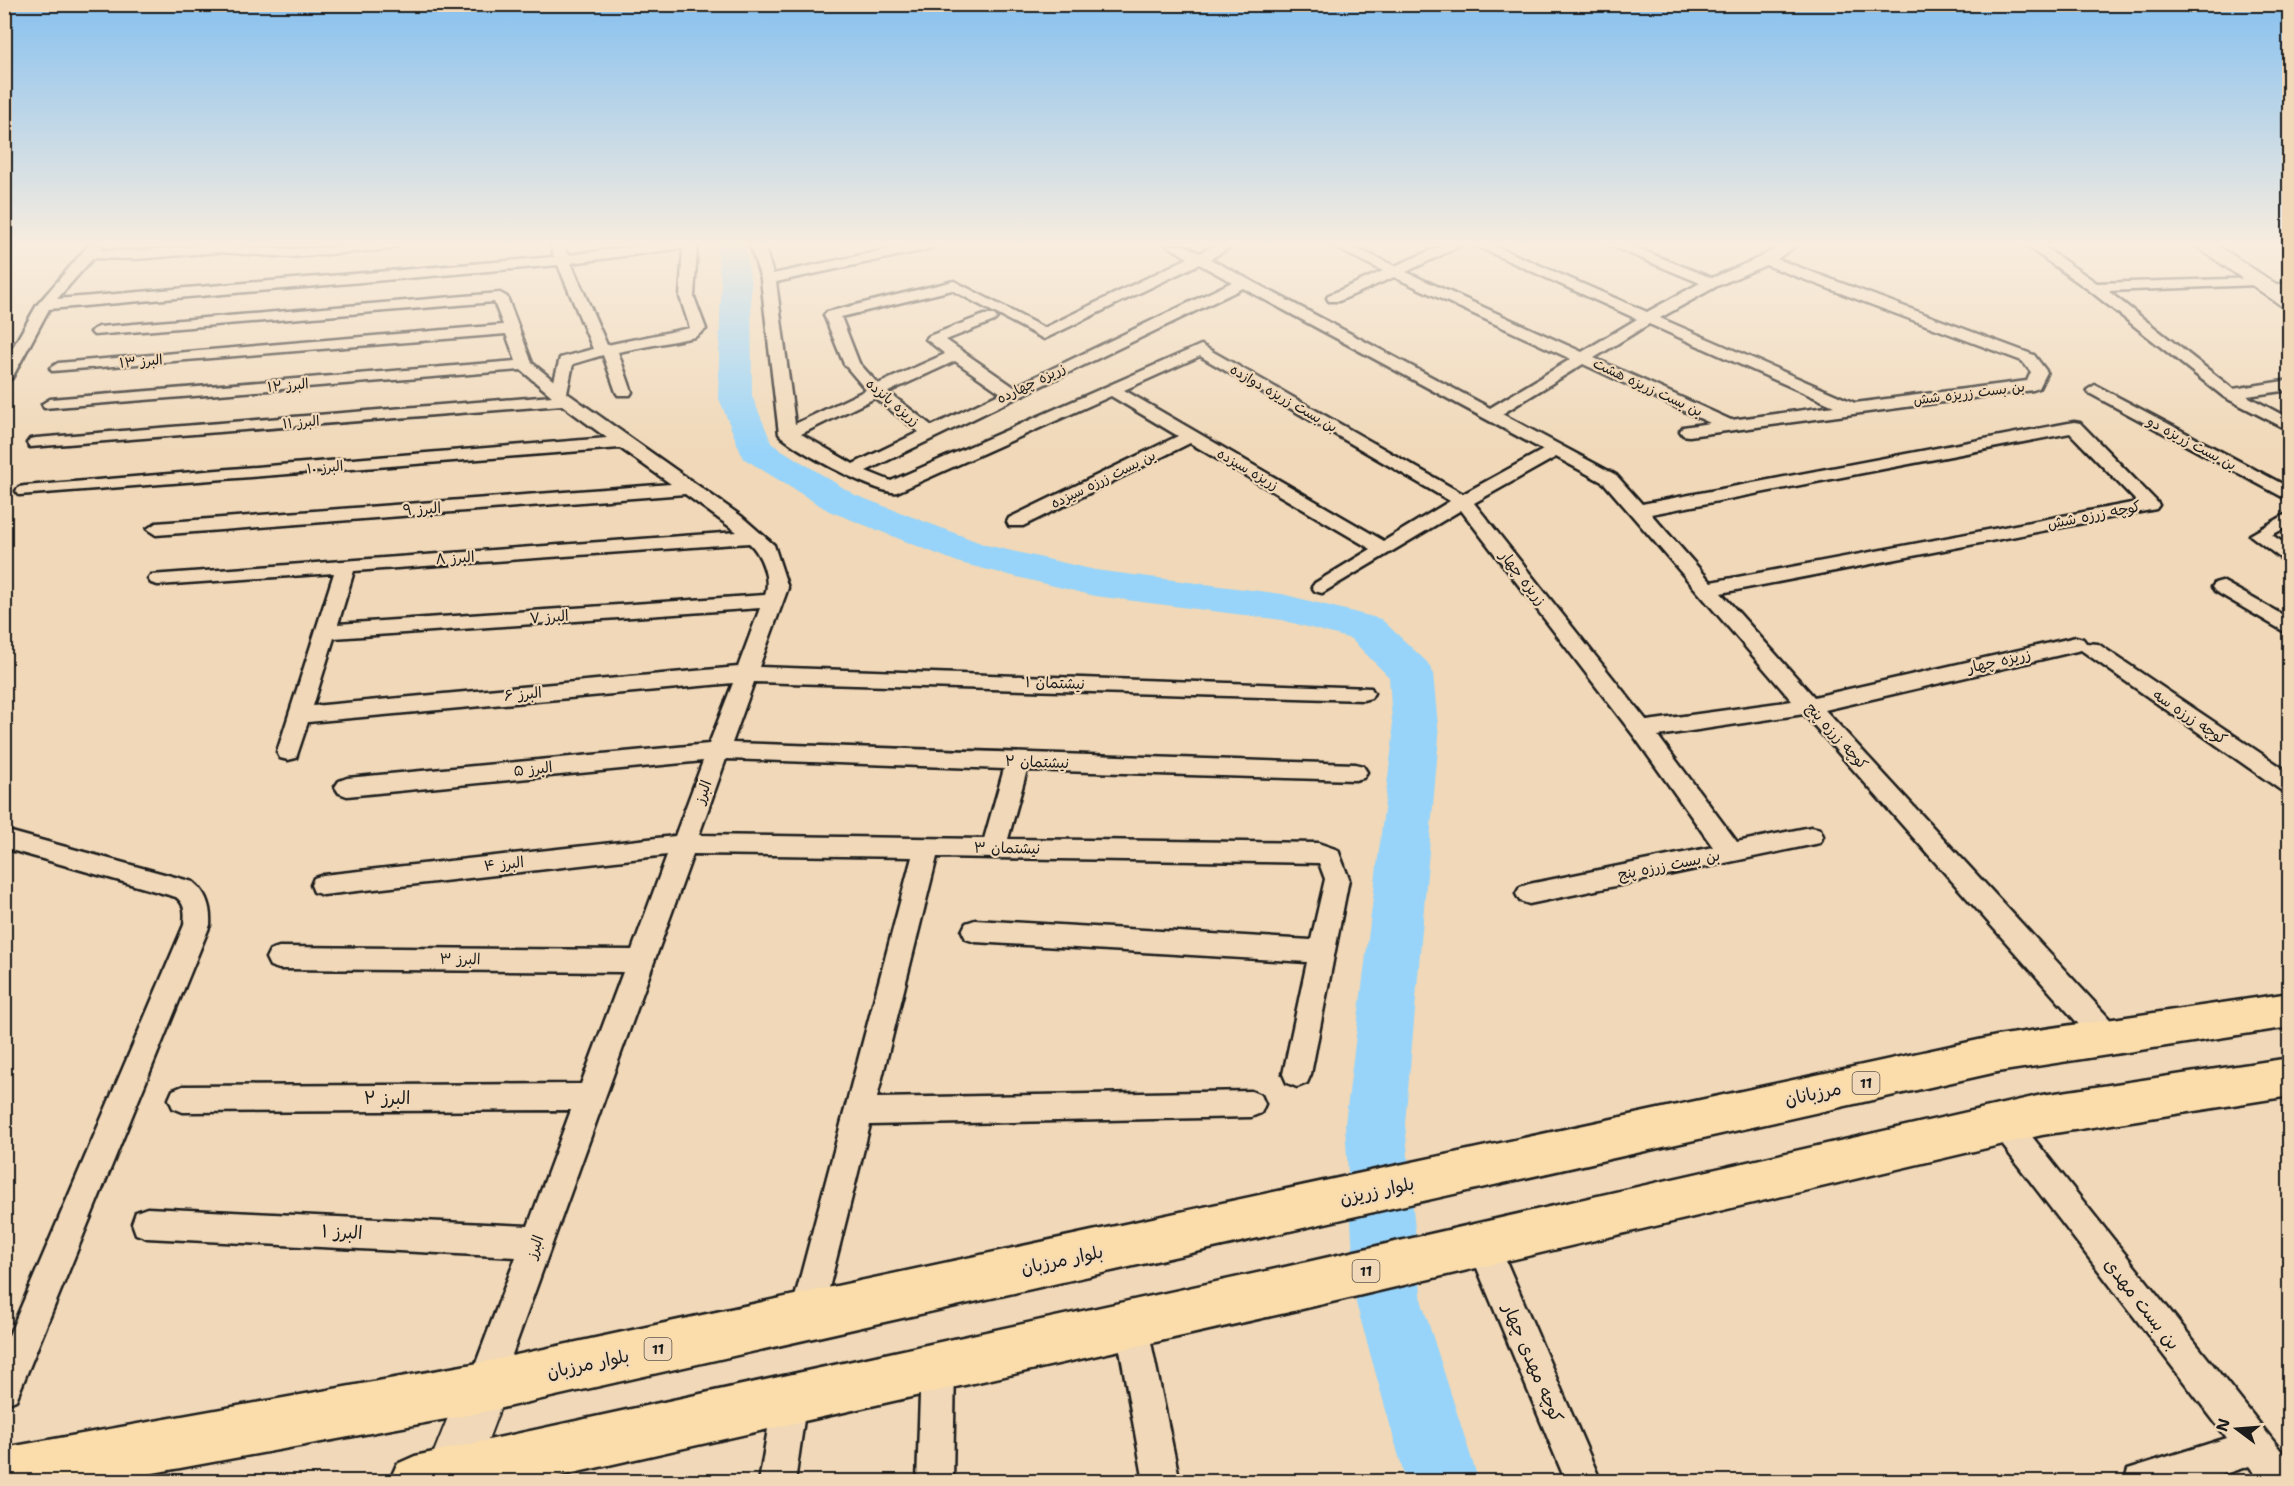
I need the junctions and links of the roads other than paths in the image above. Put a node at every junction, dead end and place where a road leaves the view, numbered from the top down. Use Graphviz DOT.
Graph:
graph roads {
  1 [pos="39,314"];
  2 [pos="301,314"];
  3 [pos="507,314"];
  4 [pos="588,314"];
  5 [pos="693,314"];
  6 [pos="773,314"];
  7 [pos="835,314"];
  8 [pos="1008,314"];
  9 [pos="1085,314"];
  10 [pos="1176,314"];
  11 [pos="1305,314"];
  12 [pos="1490,314"];
  13 [pos="1644,314"];
  14 [pos="1655,314"];
  15 [pos="1911,314"];
  16 [pos="2129,314"];
  17 [pos="1650,317"];
  18 [pos="988,318"];
  19 [pos="512,329"];
  20 [pos="99,332"];
  21 [pos="605,350"];
  22 [pos="956,355"];
  23 [pos="1583,357"];
  24 [pos="525,365"];
  25 [pos="57,368"];
  26 [pos="4,378"];
  27 [pos="2289,385"];
  28 [pos="1112,390"];
  29 [pos="2095,390"];
  30 [pos="876,391"];
  31 [pos="624,392"];
  32 [pos="1012,393"];
  33 [pos="2230,394"];
  34 [pos="563,397"];
  35 [pos="50,404"];
  36 [pos="1853,408"];
  37 [pos="1491,414"];
  38 [pos="1730,426"];
  39 [pos="2289,426"];
  40 [pos="1689,431"];
  41 [pos="930,432"];
  42 [pos="788,434"];
  43 [pos="1191,436"];
  44 [pos="624,442"];
  45 [pos="36,443"];
  46 [pos="1556,450"];
  47 [pos="852,471"];
  48 [pos="689,488"];
  49 [pos="25,491"];
  50 [pos="2289,496"];
  51 [pos="1463,501"];
  52 [pos="1637,510"];
  53 [pos="2289,517"];
  54 [pos="1016,522"];
  55 [pos="156,529"];
  56 [pos="753,537"];
  57 [pos="1385,549"];
  58 [pos="2289,556"];
  59 [pos="346,566"];
  60 [pos="158,579"];
  61 [pos="1322,587"];
  62 [pos="2222,587"];
  63 [pos="1707,589"];
  64 [pos="773,601"];
  65 [pos="2289,628"];
  66 [pos="326,632"];
  67 [pos="2084,646"];
  68 [pos="746,674"];
  69 [pos="1363,693"];
  70 [pos="1809,705"];
  71 [pos="299,714"];
  72 [pos="1642,730"];
  73 [pos="718,751"];
  74 [pos="288,752"];
  75 [pos="1018,761"];
  76 [pos="1355,772"];
  77 [pos="2289,785"];
  78 [pos="347,787"];
  79 [pos="1811,836"];
  80 [pos="4,839"];
  81 [pos="684,844"];
  82 [pos="927,847"];
  83 [pos="993,848"];
  84 [pos="1731,853"];
  85 [pos="324,885"];
  86 [pos="1529,894"];
  87 [pos="975,931"];
  88 [pos="1323,952"];
  89 [pos="279,958"];
  90 [pos="640,961"];
  91 [pos="2289,1010"];
  92 [pos="2107,1036"];
  93 [pos="1297,1074"];
  94 [pos="2289,1077"];
  95 [pos="590,1097"];
  96 [pos="183,1099"];
  97 [pos="1251,1104"];
  98 [pos="858,1112"];
  99 [pos="2004,1124"];
  100 [pos="1446,1176"];
  101 [pos="1308,1206"];
  102 [pos="147,1223"];
  103 [pos="537,1242"];
  104 [pos="1466,1248"];
  105 [pos="806,1316"];
  106 [pos="1131,1323"];
  107 [pos="938,1366"];
  108 [pos="484,1387"];
  109 [pos="4,1388"];
  110 [pos="790,1399"];
  111 [pos="2255,1447"];
  112 [pos="4,1474"];
  113 [pos="437,1479"];
  114 [pos="777,1482"];
  115 [pos="935,1482"];
  116 [pos="1162,1482"];
  117 [pos="1584,1482"];
  118 [pos="2141,1482"];
  119 [pos="2283,1482"];
  1 -- 26 [label="street"];
  2 -- 20 [label="street, البرز"];
  3 -- 19 [label="street, البرز"];
  4 -- 21 [label="street"];
  5 -- 21 [label="street"];
  6 -- 42 [label="street"];
  7 -- 30 [label="street, زریزه پانزده"];
  8 -- 9 [label="street, زریزه پانزده"];
  10 -- 32 [label="street, زریزه چهارده"];
  11 -- 37 [label="street"];
  12 -- 23 [label="street, بن بست زریزه هشت"];
  13 -- 17 [label="street"];
  14 -- 17 [label="street"];
  15 -- 36 [label="street, بن بست زریزه شش"];
  16 -- 33 [label="street"];
  17 -- 23 [label="street"];
  17 -- 36 [label="street"];
  18 -- 22 [label="street"];
  19 -- 24 [label="street, البرز"];
  19 -- 25 [label="street, البرز ۱۳"];
  21 -- 31 [label="street"];
  21 -- 34 [label="street"];
  22 -- 30 [label="street"];
  22 -- 32 [label="street"];
  23 -- 37 [label="street"];
  23 -- 38 [label="street, بن بست زریزه هشت"];
  24 -- 34 [label="street, البرز"];
  24 -- 35 [label="street, البرز ۱۲"];
  27 -- 33 [label="street"];
  28 -- 43 [label="street, زریزه سیزده"];
  28 -- 47 [label="street, بن بست زریزه دوازده"];
  28 -- 51 [label="street, بن بست زریزه دوازده"];
  29 -- 50 [label="street, بن بست زریزه دو"];
  30 -- 41 [label="street, زریزه پانزده"];
  30 -- 42 [label="street"];
  32 -- 41 [label="street, زریزه چهارده"];
  33 -- 39 [label="street"];
  34 -- 44 [label="street, البرز"];
  34 -- 45 [label="street, البرز ۱۱"];
  36 -- 38 [label="street, بن بست زریزه هشت"];
  37 -- 46 [label="street"];
  38 -- 40 [label="street, بن بست زریزه هشت"];
  41 -- 47 [label="street, زریزه چهارده"];
  42 -- 47 [label="street, بن بست زریزه دوازده"];
  43 -- 54 [label="street, بن بست زرزه سیزده"];
  43 -- 57 [label="street, زریزه سیزده"];
  44 -- 48 [label="street, البرز"];
  44 -- 49 [label="street, البرز ۱۰"];
  46 -- 51 [label="street"];
  46 -- 52 [label="street, کوچه زرزه پنج"];
  48 -- 55 [label="street, البرز ۹"];
  48 -- 56 [label="street, البرز"];
  51 -- 57 [label="street"];
  51 -- 72 [label="street, زریزه چهار"];
  52 -- 63 [label="street, کوچه زرزه پنج"];
  52 -- 63 [label="street, کوچه زرزه شش"];
  53 -- 58 [label="street"];
  56 -- 59 [label="street, البرز ۸"];
  56 -- 64 [label="street, البرز"];
  57 -- 61 [label="street"];
  59 -- 60 [label="street, البرز ۸"];
  59 -- 66 [label="street"];
  62 -- 65 [label="street"];
  63 -- 70 [label="street, کوچه زرزه پنج"];
  64 -- 66 [label="street, البرز ۷"];
  64 -- 68 [label="street, البرز"];
  66 -- 71 [label="street"];
  67 -- 70 [label="street, زریزه چهار"];
  67 -- 77 [label="street, کوچه زرزه سه"];
  68 -- 69 [label="street, نيشتمان ۱"];
  68 -- 71 [label="street, البرز ۶"];
  68 -- 73 [label="street, البرز"];
  70 -- 72 [label="street, زریزه چهار"];
  70 -- 92 [label="street, کوچه زرزه پنج"];
  71 -- 74 [label="street"];
  72 -- 84 [label="street, بن بست زرزه پنج"];
  73 -- 75 [label="street, نيشتمان ۲"];
  73 -- 78 [label="street, البرز ۵"];
  73 -- 81 [label="street, البرز"];
  75 -- 76 [label="street, نيشتمان ۲"];
  75 -- 83 [label="street"];
  79 -- 84 [label="street"];
  80 -- 109 [label="street"];
  81 -- 82 [label="street, نيشتمان ۳"];
  81 -- 85 [label="street, البرز ۴"];
  81 -- 90 [label="street, البرز"];
  82 -- 83 [label="street, نيشتمان ۳"];
  82 -- 98 [label="street"];
  83 -- 88 [label="street, نيشتمان ۳"];
  84 -- 86 [label="street, بن بست زرزه پنج"];
  87 -- 88 [label="street"];
  88 -- 93 [label="street"];
  89 -- 90 [label="street, البرز ۳"];
  90 -- 95 [label="street, البرز"];
  91 -- 92 [label="main road, مرزبانان / 11"];
  92 -- 100 [label="main road, مرزبانان / 11"];
  94 -- 99 [label="main road, 11"];
  95 -- 96 [label="street, البرز ۲"];
  95 -- 103 [label="street, البرز"];
  97 -- 98 [label="street"];
  98 -- 105 [label="street"];
  99 -- 104 [label="main road, 11"];
  99 -- 111 [label="street, بن بست مهدی"];
  100 -- 101 [label="main road, بلوار زریزن / 11"];
  101 -- 105 [label="main road, بلوار مرزبان / 11"];
  102 -- 103 [label="street, البرز ۱"];
  103 -- 108 [label="street, البرز"];
  104 -- 106 [label="main road, 11"];
  104 -- 117 [label="street, کوچه مهدی چهار"];
  105 -- 108 [label="main road, بلوار مرزبان / 11"];
  106 -- 107 [label="main road, 11"];
  106 -- 116 [label="street"];
  107 -- 110 [label="main road, 11"];
  107 -- 115 [label="street"];
  108 -- 112 [label="main road, بلوار مرزبان / 11"];
  108 -- 113 [label="main road"];
  110 -- 113 [label="main road, 11"];
  110 -- 114 [label="street"];
  111 -- 118 [label="street"];
  111 -- 119 [label="street, بن بست مهدی"];
}
